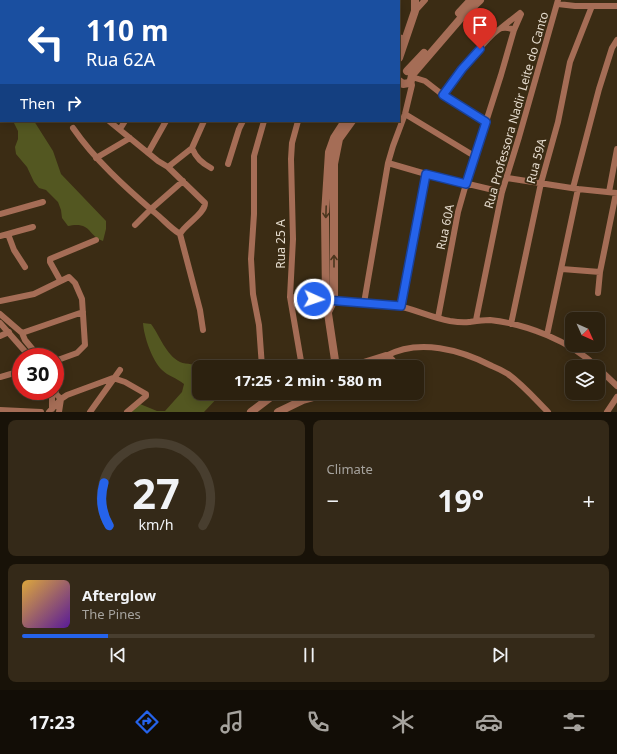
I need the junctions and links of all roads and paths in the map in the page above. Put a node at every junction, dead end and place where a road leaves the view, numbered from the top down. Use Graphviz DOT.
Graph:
graph roads {
  1 [pos="415,0"];
  2 [pos="425,0"];
  3 [pos="471,0"];
  4 [pos="480,0"];
  5 [pos="558,2"];
  6 [pos="592,6"];
  7 [pos="617,6"];
  8 [pos="415,11"];
  9 [pos="501,29"];
  10 [pos="512,29"];
  11 [pos="402,38"];
  12 [pos="617,40"];
  13 [pos="400,51"];
  14 [pos="400,60"];
  15 [pos="405,78"];
  16 [pos="443,95"];
  17 [pos="405,114"];
  18 [pos="110,122"];
  19 [pos="124,122"];
  20 [pos="165,122"];
  21 [pos="204,122"];
  22 [pos="242,122"];
  23 [pos="264,122"];
  24 [pos="298,122"];
  25 [pos="344,122"];
  26 [pos="351,122"];
  27 [pos="486,122"];
  28 [pos="73,128"];
  29 [pos="120,129"];
  30 [pos="130,138"];
  31 [pos="192,148"];
  32 [pos="617,149"];
  33 [pos="148,153"];
  34 [pos="476,157"];
  35 [pos="96,158"];
  36 [pos="388,163"];
  37 [pos="228,164"];
  38 [pos="168,167"];
  39 [pos="211,168"];
  40 [pos="426,174"];
  41 [pos="507,178"];
  42 [pos="183,181"];
  43 [pos="541,183"];
  44 [pos="466,184"];
  45 [pos="576,189"];
  46 [pos="502,192"];
  47 [pos="609,192"];
  48 [pos="616,193"];
  49 [pos="43,202"];
  50 [pos="151,209"];
  51 [pos="0,214"];
  52 [pos="135,225"];
  53 [pos="33,227"];
  54 [pos="8,234"];
  55 [pos="180,234"];
  56 [pos="0,236"];
  57 [pos="96,240"];
  58 [pos="25,267"];
  59 [pos="562,269"];
  60 [pos="600,272"];
  61 [pos="60,280"];
  62 [pos="598,294"];
  63 [pos="290,297"];
  64 [pos="330,300"];
  65 [pos="0,301"];
  66 [pos="364,303"];
  67 [pos="401,306"];
  68 [pos="83,312"];
  69 [pos="0,314"];
  70 [pos="438,318"];
  71 [pos="476,320"];
  72 [pos="0,323"];
  73 [pos="511,324"];
  74 [pos="203,330"];
  75 [pos="9,332"];
  76 [pos="22,333"];
  77 [pos="547,335"];
  78 [pos="0,336"];
  79 [pos="22,348"];
  80 [pos="32,348"];
  81 [pos="386,356"];
  82 [pos="64,357"];
  83 [pos="262,360"];
  84 [pos="301,360"];
  85 [pos="335,360"];
  86 [pos="373,360"];
  87 [pos="392,360"];
  88 [pos="589,360"];
  89 [pos="120,370"];
  90 [pos="12,374"];
  91 [pos="605,374"];
  92 [pos="0,377"];
  93 [pos="113,378"];
  94 [pos="617,386"];
  95 [pos="64,397"];
  96 [pos="617,397"];
  97 [pos="52,400"];
  98 [pos="60,400"];
  99 [pos="61,400"];
  100 [pos="266,400"];
  101 [pos="304,400"];
  102 [pos="0,410"];
  103 [pos="51,411"];
  104 [pos="41,412"];
  105 [pos="59,412"];
  106 [pos="90,412"];
  107 [pos="128,412"];
  108 [pos="251,412"];
  109 [pos="278,412"];
  110 [pos="548,412"];
  111 [pos="607,412"];
  1 -- 8 [label="street"];
  2 -- 8 [label="street"];
  3 -- 15 [label="street"];
  4 -- 15 [label="street"];
  5 -- 6 [label="street"];
  5 -- 41 [label="street, Rua Professora Nadir Leite do Canto"];
  6 -- 7 [label="street"];
  6 -- 43 [label="street, Rua 59A"];
  8 -- 11 [label="street"];
  9 -- 10 [label="street"];
  9 -- 10 [label="street, Rua 60A"];
  9 -- 16 [label="street"];
  10 -- 27 [label="street, Rua 60A"];
  11 -- 13 [label="street"];
  12 -- 45 [label="street"];
  14 -- 15 [label="street"];
  15 -- 16 [label="street"];
  15 -- 17 [label="street"];
  16 -- 27 [label="street"];
  17 -- 34 [label="street"];
  17 -- 36 [label="street"];
  18 -- 29 [label="street"];
  19 -- 29 [label="street"];
  20 -- 33 [label="street"];
  21 -- 31 [label="street"];
  22 -- 37 [label="street"];
  23 -- 83 [label="street"];
  24 -- 63 [label="street, Rua 25 A"];
  25 -- 64 [label="street, one-way"];
  64 -- 26 [label="street, one-way"];
  27 -- 34 [label="street, Rua 60A"];
  28 -- 35 [label="street"];
  29 -- 30 [label="street"];
  30 -- 33 [label="street"];
  30 -- 35 [label="street"];
  31 -- 38 [label="street"];
  31 -- 39 [label="street"];
  32 -- 47 [label="street"];
  33 -- 38 [label="street"];
  34 -- 44 [label="street, Rua 60A"];
  35 -- 50 [label="street"];
  36 -- 40 [label="street"];
  36 -- 66 [label="street"];
  38 -- 42 [label="street"];
  40 -- 44 [label="street"];
  40 -- 67 [label="street"];
  41 -- 43 [label="street"];
  41 -- 46 [label="street, Rua Professora Nadir Leite do Canto"];
  42 -- 50 [label="street"];
  42 -- 55 [label="street"];
  43 -- 45 [label="street"];
  43 -- 73 [label="street, Rua 59A"];
  44 -- 46 [label="street"];
  44 -- 70 [label="street, Rua 60A"];
  45 -- 47 [label="street"];
  45 -- 59 [label="street"];
  46 -- 71 [label="street, Rua Professora Nadir Leite do Canto"];
  47 -- 48 [label="street"];
  48 -- 60 [label="street"];
  49 -- 51 [label="street"];
  50 -- 52 [label="street"];
  50 -- 55 [label="street"];
  53 -- 54 [label="street"];
  54 -- 56 [label="street"];
  54 -- 58 [label="street"];
  55 -- 74 [label="street"];
  57 -- 61 [label="street"];
  59 -- 60 [label="street"];
  59 -- 77 [label="street"];
  60 -- 62 [label="street"];
  61 -- 65 [label="street"];
  61 -- 68 [label="street"];
  63 -- 64 [label="street"];
  63 -- 84 [label="street, Rua 25 A"];
  64 -- 66 [label="street"];
  64 -- 85 [label="street"];
  66 -- 67 [label="street"];
  67 -- 70 [label="street"];
  68 -- 76 [label="street"];
  68 -- 82 [label="street"];
  69 -- 76 [label="street"];
  70 -- 71 [label="street"];
  71 -- 73 [label="street"];
  72 -- 75 [label="street"];
  73 -- 77 [label="street"];
  75 -- 78 [label="street"];
  75 -- 79 [label="street"];
  76 -- 80 [label="street"];
  77 -- 88 [label="street"];
  81 -- 86 [label="street"];
  81 -- 87 [label="street"];
  81 -- 110 [label="street"];
  89 -- 93 [label="street"];
  90 -- 92 [label="street"];
  91 -- 94 [label="street"];
  93 -- 95 [label="street"];
  93 -- 106 [label="street"];
  93 -- 107 [label="street"];
  96 -- 111 [label="street"];
  97 -- 103 [label="street"];
  98 -- 103 [label="street"];
  99 -- 105 [label="street"];
  100 -- 108 [label="street"];
  101 -- 109 [label="street"];
  102 -- 104 [label="street"];
}
